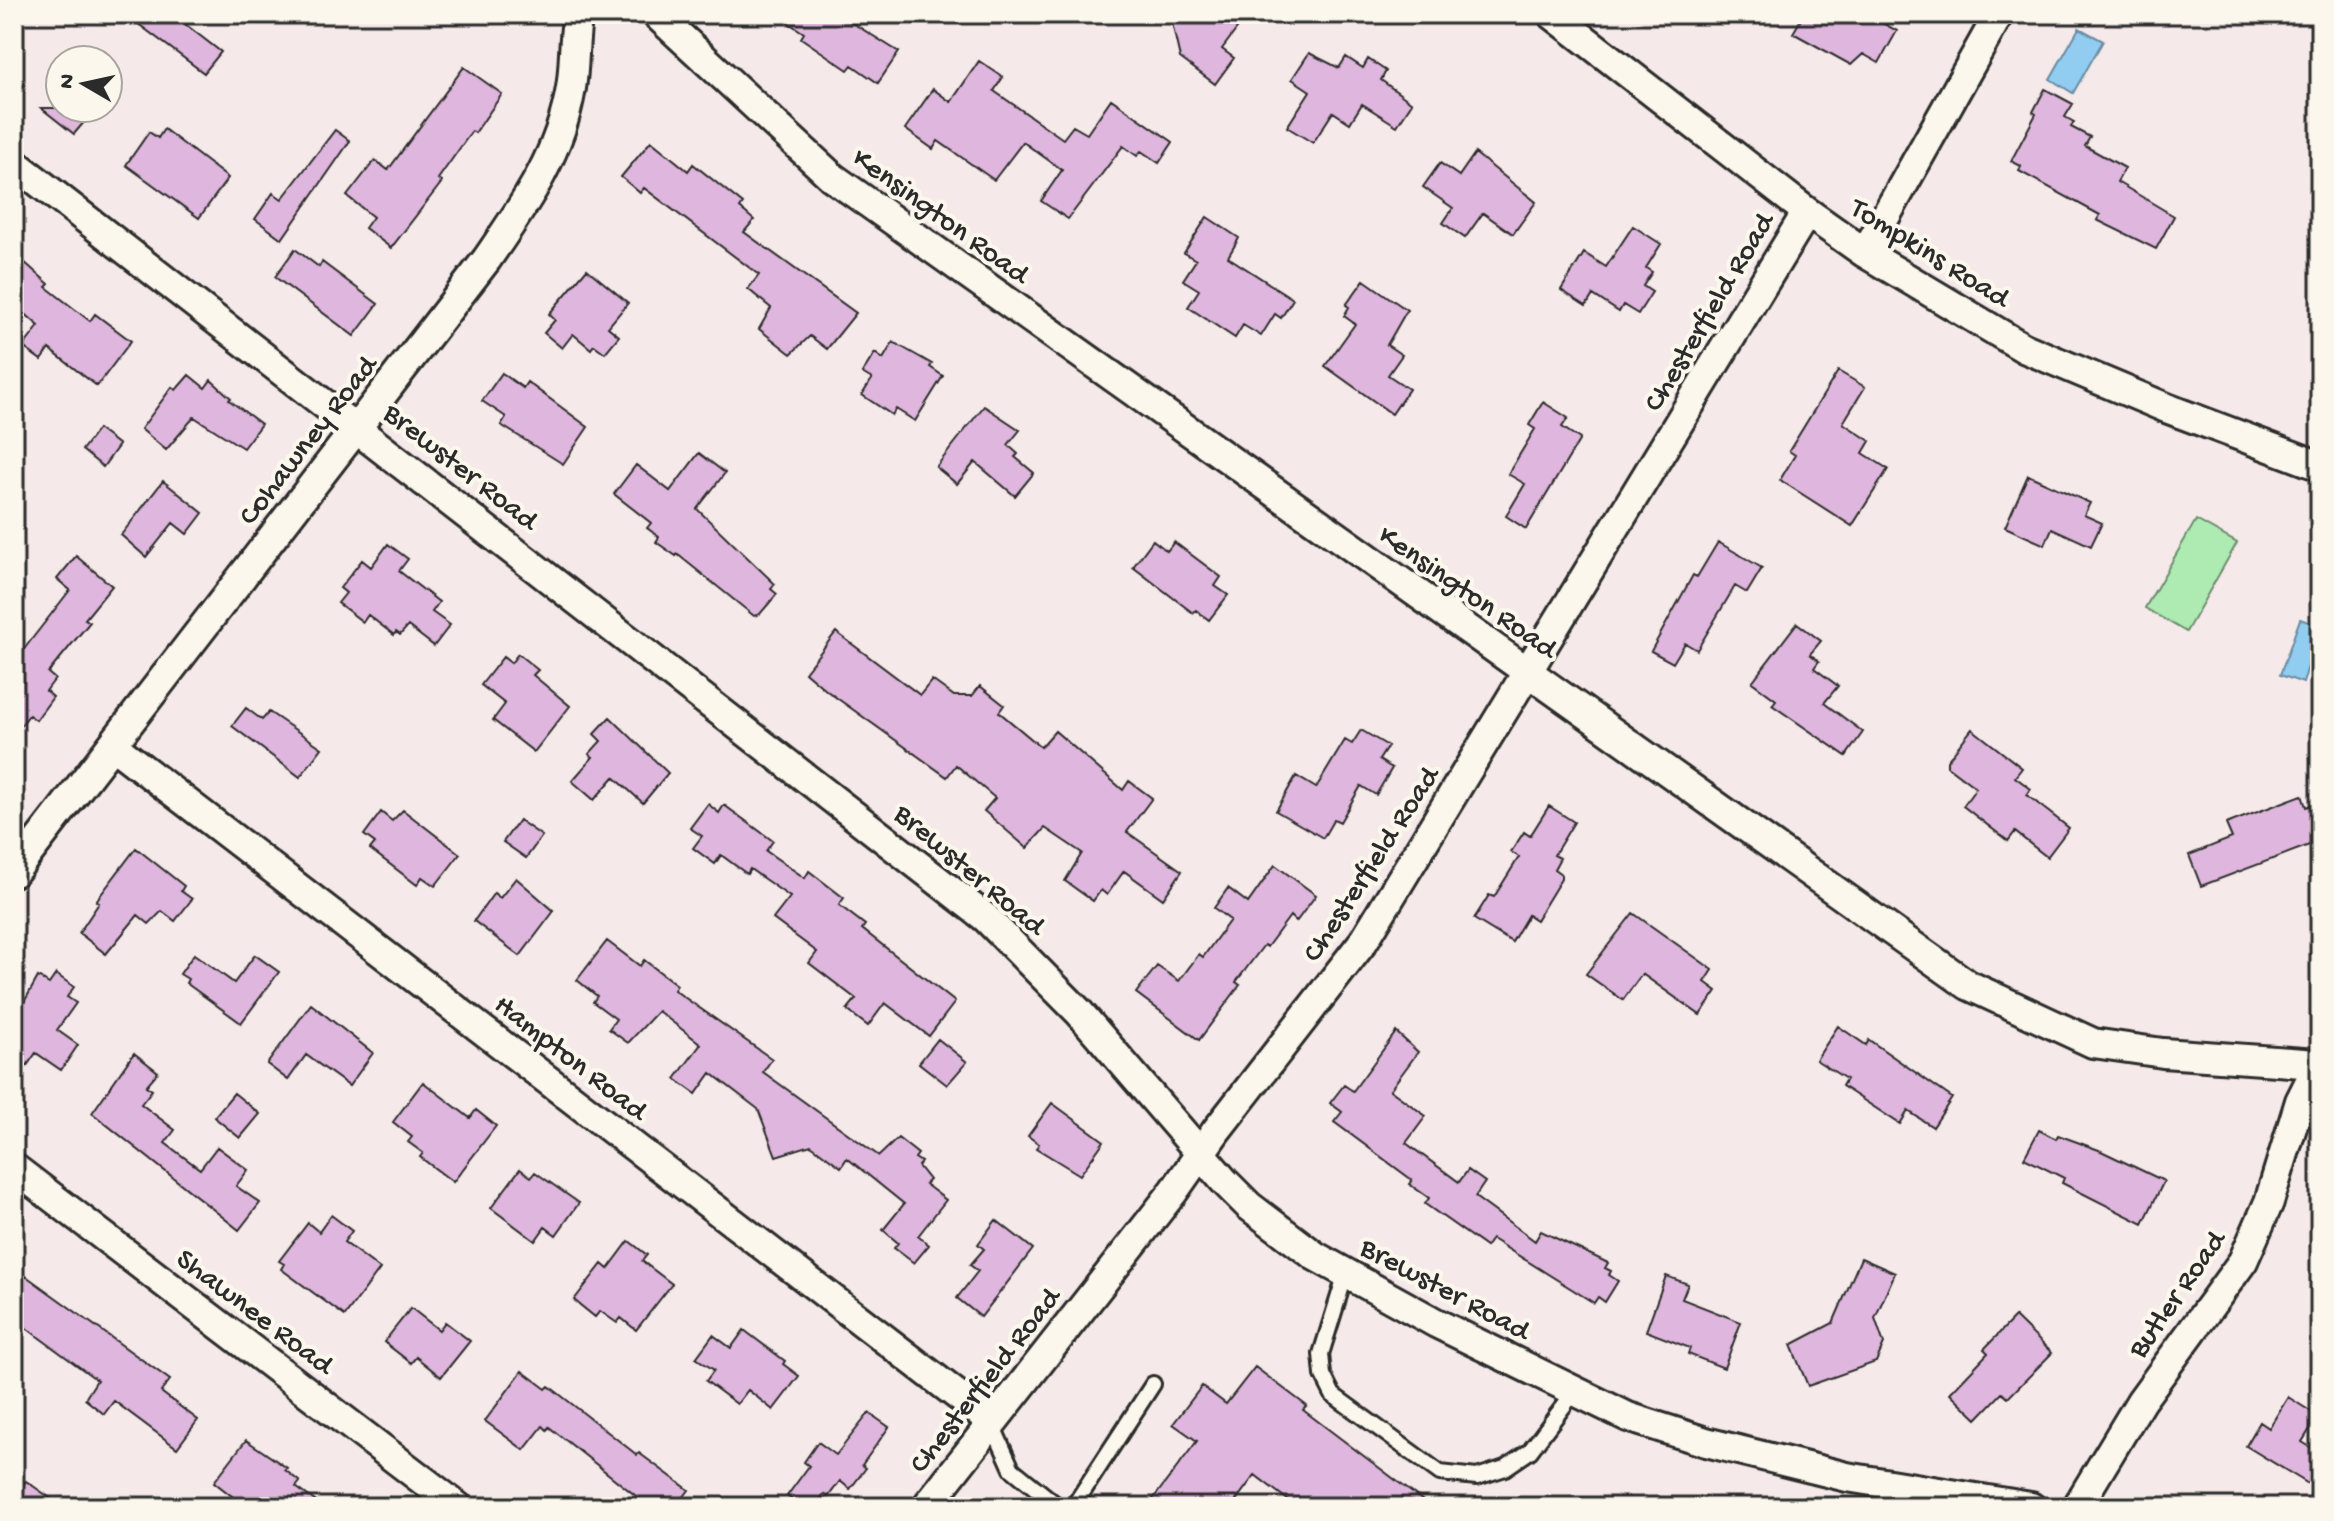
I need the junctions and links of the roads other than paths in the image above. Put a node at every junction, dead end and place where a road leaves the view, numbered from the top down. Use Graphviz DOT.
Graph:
graph roads {
  1 [pos="578,14"];
  2 [pos="656,14"];
  3 [pos="1552,14"];
  4 [pos="1999,14"];
  5 [pos="14,163"];
  6 [pos="1807,212"];
  7 [pos="1865,253"];
  8 [pos="358,427"];
  9 [pos="2320,466"];
  10 [pos="1527,673"];
  11 [pos="112,745"];
  12 [pos="14,872"];
  13 [pos="2319,1062"];
  14 [pos="1199,1154"];
  15 [pos="14,1168"];
  16 [pos="1346,1273"];
  17 [pos="1153,1384"];
  18 [pos="1574,1392"];
  19 [pos="991,1421"];
  20 [pos="458,1507"];
  21 [pos="926,1507"];
  22 [pos="1059,1507"];
  23 [pos="1073,1507"];
  24 [pos="2031,1507"];
  25 [pos="2077,1507"];
  1 -- 8 [label="street, Cohawney Road"];
  2 -- 10 [label="street, Kensington Road"];
  3 -- 6 [label="street, Tompkins Road"];
  4 -- 7 [label="street"];
  5 -- 8 [label="street, Brewster Road"];
  6 -- 7 [label="street, Tompkins Road"];
  6 -- 10 [label="street, Chesterfield Road"];
  7 -- 9 [label="street, Tompkins Road"];
  8 -- 11 [label="street, Cohawney Road"];
  8 -- 14 [label="street, Brewster Road"];
  10 -- 13 [label="street, Kensington Road"];
  10 -- 14 [label="street, Chesterfield Road"];
  11 -- 12 [label="street, Cohawney Road"];
  11 -- 19 [label="street, Hampton Road"];
  13 -- 25 [label="street, Butler Road"];
  14 -- 16 [label="street, Brewster Road"];
  14 -- 19 [label="street, Chesterfield Road"];
  15 -- 20 [label="street, Shawnee Road"];
  16 -- 18 [label="street, Brewster Road"];
  16 -- 18 [label="lane"];
  17 -- 23 [label="lane"];
  18 -- 24 [label="street, Brewster Road"];
  19 -- 21 [label="street, Chesterfield Road"];
  19 -- 22 [label="lane"];
}
